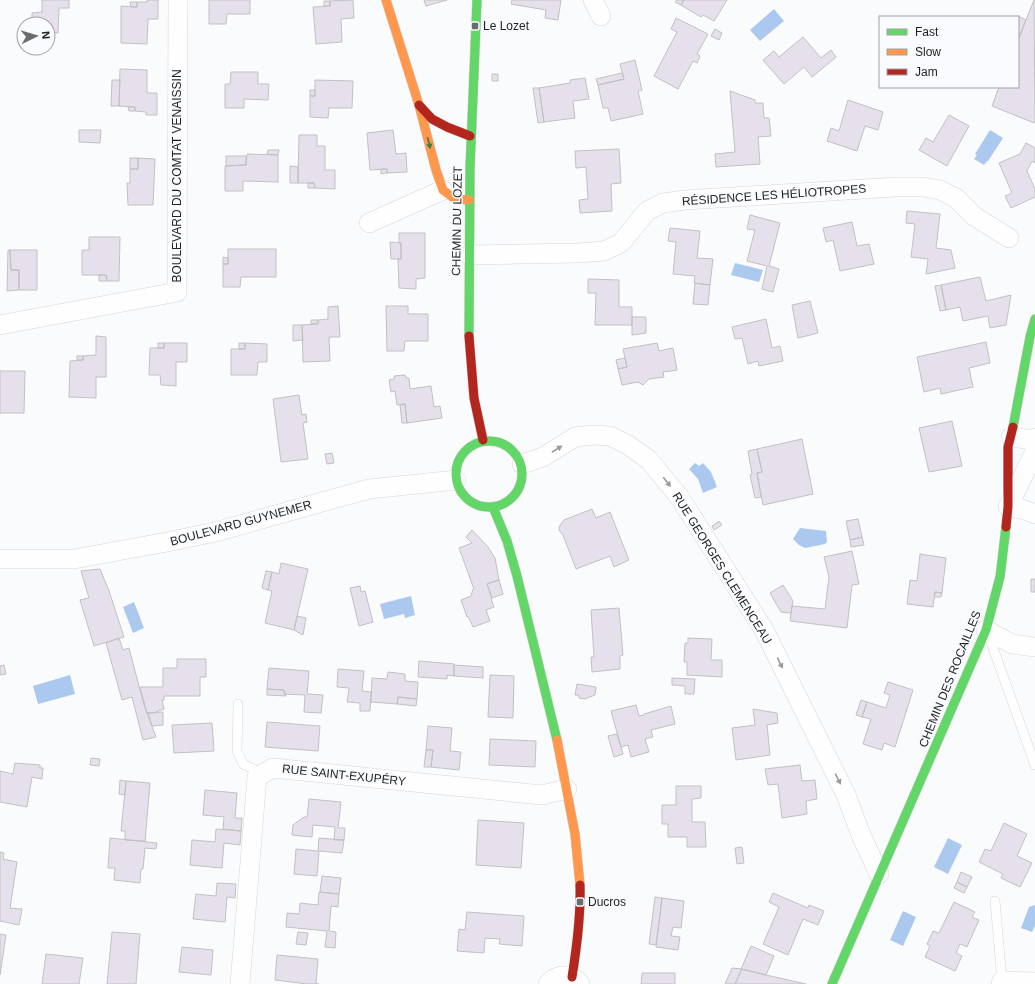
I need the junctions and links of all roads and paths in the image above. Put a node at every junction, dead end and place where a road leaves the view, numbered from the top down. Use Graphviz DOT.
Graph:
graph roads {
  1 [pos="178,0"];
  2 [pos="386,0"];
  3 [pos="476,0"];
  4 [pos="419,106"];
  5 [pos="470,136"];
  6 [pos="443,190"];
  7 [pos="469,200"];
  8 [pos="369,223"];
  9 [pos="1009,238"];
  10 [pos="468,255"];
  11 [pos="1035,319"];
  12 [pos="0,325"];
  13 [pos="1011,437"];
  14 [pos="1035,438"];
  15 [pos="483,440"];
  16 [pos="1035,451"];
  17 [pos="522,464"];
  18 [pos="456,480"];
  19 [pos="493,507"];
  20 [pos="1008,507"];
  21 [pos="1035,514"];
  22 [pos="0,559"];
  23 [pos="986,630"];
  24 [pos="1035,647"];
  25 [pos="238,704"];
  26 [pos="1035,765"];
  27 [pos="263,774"];
  28 [pos="567,789"];
  29 [pos="880,874"];
  30 [pos="995,901"];
  31 [pos="576,980"];
  32 [pos="1035,982"];
  33 [pos="1001,983"];
  34 [pos="240,984"];
  35 [pos="548,984"];
  36 [pos="832,984"];
  1 -- 12 [label="street, BOULEVARD DU COMTAT VENAISSIN"];
  2 -- 4 [label="street"];
  3 -- 5 [label="street, CHEMIN DU LOZET"];
  4 -- 5 [label="street"];
  4 -- 6 [label="street, one-way"];
  5 -- 7 [label="street, CHEMIN DU LOZET"];
  6 -- 7 [label="street"];
  6 -- 8 [label="street"];
  7 -- 10 [label="street, CHEMIN DU LOZET"];
  9 -- 10 [label="street, RÉSIDENCE LES HÉLIOTROPES"];
  10 -- 15 [label="street, CHEMIN DU LOZET"];
  11 -- 13 [label="street, CHEMIN DES ROCAILLES"];
  13 -- 14 [label="street"];
  13 -- 20 [label="street, CHEMIN DES ROCAILLES"];
  15 -- 17 [label="street"];
  15 -- 18 [label="street"];
  16 -- 20 [label="street"];
  17 -- 19 [label="street"];
  17 -- 29 [label="street, RUE GEORGES CLEMENCEAU, one-way"];
  18 -- 19 [label="street"];
  18 -- 22 [label="street, BOULEVARD GUYNEMER"];
  19 -- 28 [label="street"];
  20 -- 21 [label="street"];
  20 -- 23 [label="street, CHEMIN DES ROCAILLES"];
  23 -- 24 [label="street"];
  23 -- 26 [label="lane"];
  23 -- 29 [label="street, CHEMIN DES ROCAILLES"];
  25 -- 27 [label="lane"];
  27 -- 28 [label="street, RUE SAINT-EXUPÉRY"];
  27 -- 34 [label="street"];
  28 -- 31 [label="street"];
  29 -- 36 [label="street, CHEMIN DES ROCAILLES"];
  30 -- 33 [label="lane"];
  31 -- 35 [label="street"];
  32 -- 33 [label="street"];
}
